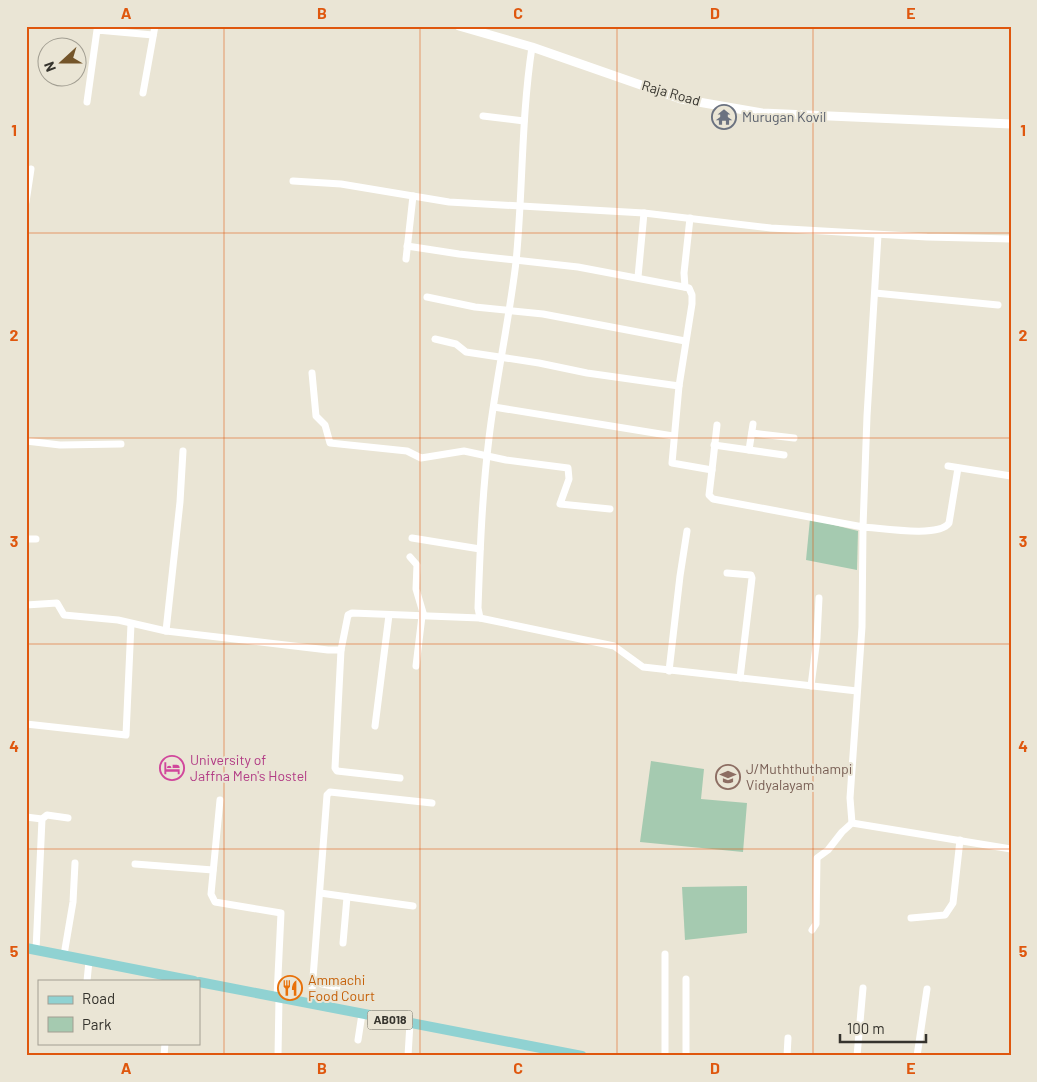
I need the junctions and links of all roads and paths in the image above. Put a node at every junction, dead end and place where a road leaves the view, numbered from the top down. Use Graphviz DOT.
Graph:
graph roads {
  1 [pos="155,26"];
  2 [pos="459,26"];
  3 [pos="153,35"];
  4 [pos="532,47"];
  5 [pos="143,93"];
  6 [pos="87,102"];
  7 [pos="483,116"];
  8 [pos="524,121"];
  9 [pos="1011,124"];
  10 [pos="31,169"];
  11 [pos="293,181"];
  12 [pos="413,196"];
  13 [pos="26,202"];
  14 [pos="519,207"];
  15 [pos="644,214"];
  16 [pos="690,218"];
  17 [pos="878,235"];
  18 [pos="1011,239"];
  19 [pos="407,246"];
  20 [pos="406,258"];
  21 [pos="516,259"];
  22 [pos="638,277"];
  23 [pos="685,287"];
  24 [pos="875,293"];
  25 [pos="427,297"];
  26 [pos="998,305"];
  27 [pos="510,309"];
  28 [pos="435,339"];
  29 [pos="685,341"];
  30 [pos="503,358"];
  31 [pos="312,373"];
  32 [pos="679,386"];
  33 [pos="494,407"];
  34 [pos="753,424"];
  35 [pos="717,425"];
  36 [pos="752,433"];
  37 [pos="673,436"];
  38 [pos="794,438"];
  39 [pos="26,441"];
  40 [pos="121,444"];
  41 [pos="714,445"];
  42 [pos="749,450"];
  43 [pos="182,451"];
  44 [pos="784,454"];
  45 [pos="487,456"];
  46 [pos="948,466"];
  47 [pos="958,468"];
  48 [pos="712,470"];
  49 [pos="1011,476"];
  50 [pos="610,510"];
  51 [pos="863,527"];
  52 [pos="687,531"];
  53 [pos="412,538"];
  54 [pos="26,539"];
  55 [pos="36,539"];
  56 [pos="480,549"];
  57 [pos="410,557"];
  58 [pos="728,573"];
  59 [pos="819,598"];
  60 [pos="26,605"];
  61 [pos="389,615"];
  62 [pos="423,616"];
  63 [pos="480,618"];
  64 [pos="131,624"];
  65 [pos="166,631"];
  66 [pos="341,650"];
  67 [pos="416,666"];
  68 [pos="669,671"];
  69 [pos="740,678"];
  70 [pos="811,686"];
  71 [pos="857,691"];
  72 [pos="26,724"];
  73 [pos="375,726"];
  74 [pos="400,778"];
  75 [pos="220,800"];
  76 [pos="432,803"];
  77 [pos="26,817"];
  78 [pos="68,818"];
  79 [pos="42,819"];
  80 [pos="852,823"];
  81 [pos="960,840"];
  82 [pos="1011,849"];
  83 [pos="76,862"];
  84 [pos="135,864"];
  85 [pos="213,870"];
  86 [pos="320,893"];
  87 [pos="346,897"];
  88 [pos="412,906"];
  89 [pos="911,918"];
  90 [pos="812,930"];
  91 [pos="343,943"];
  92 [pos="31,949"];
  93 [pos="665,954"];
  94 [pos="64,955"];
  95 [pos="89,961"];
  96 [pos="171,978"];
  97 [pos="686,979"];
  98 [pos="87,980"];
  99 [pos="186,980"];
  100 [pos="200,982"];
  101 [pos="313,982"];
  102 [pos="337,987"];
  103 [pos="863,988"];
  104 [pos="927,989"];
  105 [pos="278,997"];
  106 [pos="311,1004"];
  107 [pos="362,1014"];
  108 [pos="410,1023"];
  109 [pos="788,1038"];
  110 [pos="358,1040"];
  111 [pos="278,1056"];
  112 [pos="408,1056"];
  113 [pos="582,1056"];
  114 [pos="665,1056"];
  115 [pos="686,1056"];
  116 [pos="786,1056"];
  117 [pos="857,1056"];
  118 [pos="917,1056"];
  1 -- 3 [label="street"];
  2 -- 4 [label="street, Raja Road"];
  3 -- 5 [label="street"];
  3 -- 6 [label="street"];
  4 -- 8 [label="street"];
  4 -- 9 [label="street, Raja Road"];
  7 -- 8 [label="street"];
  8 -- 14 [label="street"];
  10 -- 13 [label="street"];
  11 -- 12 [label="street"];
  12 -- 14 [label="street"];
  12 -- 19 [label="street"];
  14 -- 15 [label="street"];
  14 -- 21 [label="street"];
  15 -- 16 [label="street"];
  15 -- 22 [label="street"];
  16 -- 17 [label="street"];
  16 -- 23 [label="street"];
  17 -- 18 [label="street"];
  17 -- 24 [label="street"];
  19 -- 20 [label="street"];
  19 -- 21 [label="street"];
  21 -- 22 [label="street"];
  21 -- 27 [label="street"];
  22 -- 23 [label="street"];
  23 -- 29 [label="street"];
  24 -- 26 [label="street"];
  24 -- 51 [label="street"];
  25 -- 27 [label="street"];
  27 -- 29 [label="street"];
  27 -- 30 [label="street"];
  28 -- 30 [label="street"];
  29 -- 32 [label="street"];
  30 -- 32 [label="street"];
  30 -- 33 [label="street"];
  31 -- 45 [label="street"];
  32 -- 37 [label="street"];
  33 -- 37 [label="street"];
  33 -- 45 [label="street"];
  34 -- 36 [label="street"];
  35 -- 41 [label="street"];
  36 -- 38 [label="street"];
  36 -- 42 [label="street"];
  37 -- 48 [label="street"];
  39 -- 40 [label="street"];
  41 -- 42 [label="street"];
  41 -- 48 [label="street"];
  42 -- 44 [label="street"];
  43 -- 65 [label="street"];
  45 -- 50 [label="street"];
  45 -- 56 [label="street"];
  46 -- 47 [label="street"];
  47 -- 49 [label="street"];
  47 -- 51 [label="street"];
  48 -- 51 [label="street"];
  51 -- 71 [label="street"];
  52 -- 68 [label="street"];
  53 -- 56 [label="street"];
  54 -- 55 [label="street"];
  56 -- 63 [label="street"];
  57 -- 62 [label="street"];
  58 -- 69 [label="street"];
  59 -- 70 [label="street"];
  60 -- 64 [label="street"];
  61 -- 62 [label="street"];
  61 -- 66 [label="street"];
  61 -- 73 [label="street"];
  62 -- 63 [label="street"];
  62 -- 67 [label="street"];
  63 -- 68 [label="street"];
  64 -- 65 [label="street"];
  64 -- 72 [label="street"];
  65 -- 66 [label="street"];
  66 -- 74 [label="street"];
  68 -- 69 [label="street"];
  69 -- 70 [label="street"];
  70 -- 71 [label="street"];
  71 -- 80 [label="street"];
  75 -- 85 [label="street"];
  76 -- 86 [label="street"];
  77 -- 79 [label="street"];
  78 -- 79 [label="street"];
  79 -- 92 [label="street"];
  80 -- 81 [label="street"];
  80 -- 90 [label="street"];
  81 -- 82 [label="street"];
  81 -- 89 [label="street"];
  83 -- 94 [label="street"];
  84 -- 85 [label="street"];
  85 -- 105 [label="street"];
  86 -- 87 [label="street"];
  86 -- 101 [label="street"];
  87 -- 88 [label="street"];
  87 -- 91 [label="street"];
  92 -- 94 [label="main road"];
  93 -- 114 [label="street"];
  94 -- 95 [label="main road"];
  95 -- 96 [label="main road"];
  95 -- 98 [label="street"];
  96 -- 99 [label="main road"];
  97 -- 115 [label="street"];
  100 -- 105 [label="main road, AB018"];
  101 -- 102 [label="street"];
  101 -- 106 [label="street"];
  103 -- 117 [label="street"];
  104 -- 118 [label="street"];
  105 -- 106 [label="main road, AB018"];
  105 -- 111 [label="street"];
  106 -- 107 [label="main road, AB018"];
  107 -- 108 [label="main road, AB018"];
  107 -- 110 [label="street"];
  108 -- 112 [label="street"];
  108 -- 113 [label="main road, AB018"];
  109 -- 116 [label="street"];
}
